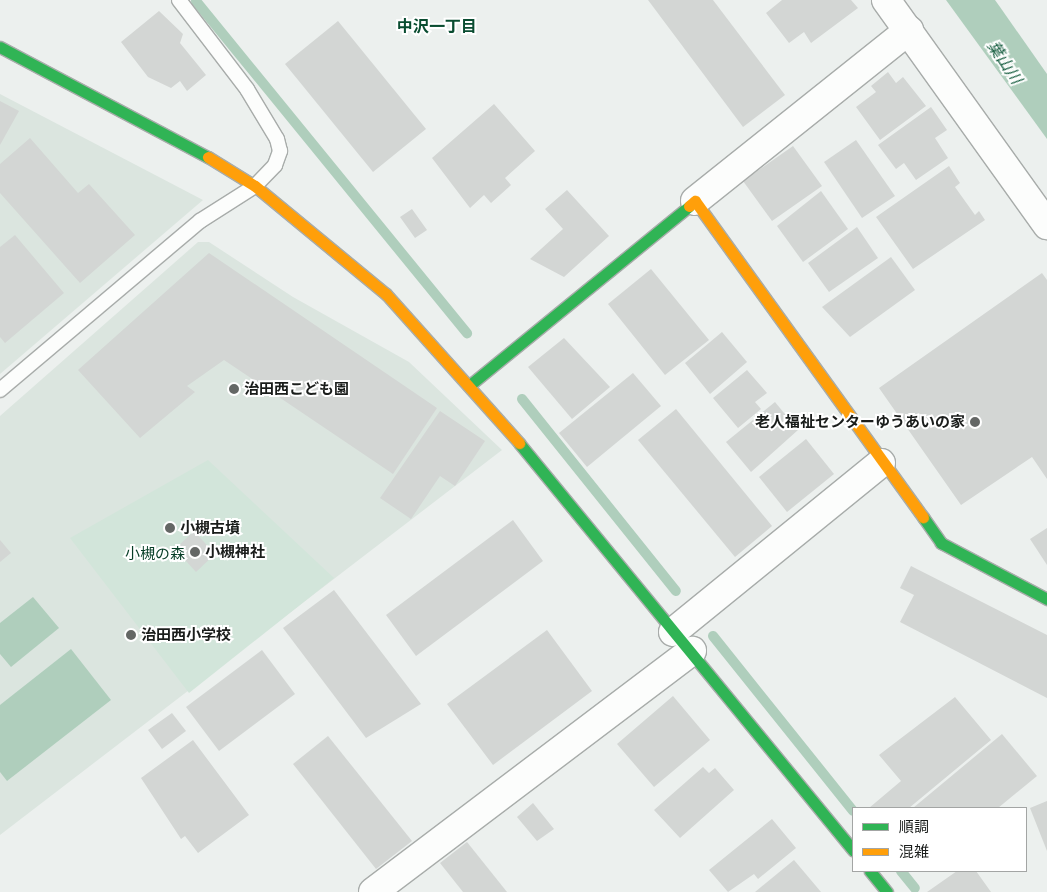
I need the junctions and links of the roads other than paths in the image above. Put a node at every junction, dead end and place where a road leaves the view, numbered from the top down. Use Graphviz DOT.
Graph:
graph roads {
  1 [pos="179,0"];
  2 [pos="886,0"];
  3 [pos="909,30"];
  4 [pos="0,47"];
  5 [pos="255,186"];
  6 [pos="695,201"];
  7 [pos="1047,225"];
  8 [pos="471,384"];
  9 [pos="0,390"];
  10 [pos="881,463"];
  11 [pos="1047,599"];
  12 [pos="673,632"];
  13 [pos="692,652"];
  14 [pos="852,849"];
  15 [pos="871,872"];
  16 [pos="373,892"];
  17 [pos="887,892"];
  1 -- 5 [label="lane"];
  2 -- 3 [label="street"];
  3 -- 6 [label="street"];
  3 -- 7 [label="street"];
  4 -- 5 [label="street"];
  5 -- 8 [label="street"];
  5 -- 9 [label="lane"];
  6 -- 8 [label="street"];
  6 -- 10 [label="street"];
  8 -- 12 [label="street"];
  10 -- 11 [label="street"];
  10 -- 12 [label="street"];
  12 -- 13 [label="street"];
  13 -- 14 [label="street"];
  13 -- 16 [label="street"];
  15 -- 17 [label="street"];
}
